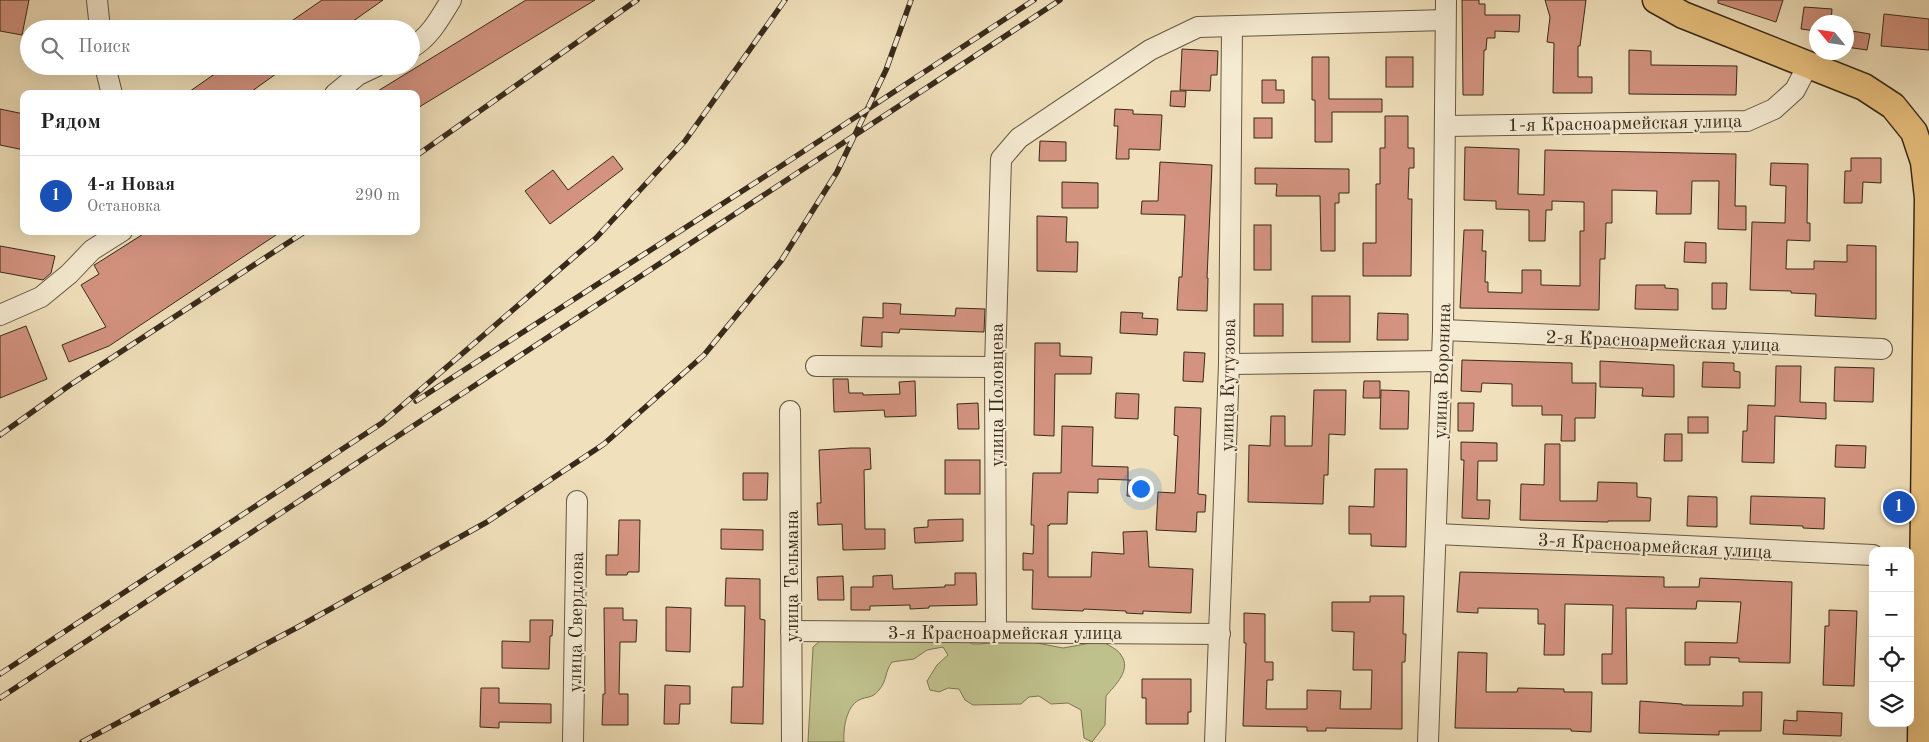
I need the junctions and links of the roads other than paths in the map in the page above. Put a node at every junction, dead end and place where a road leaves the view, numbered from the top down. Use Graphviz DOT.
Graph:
graph roads {
  1 [pos="98,0"];
  2 [pos="450,0"];
  3 [pos="1656,0"];
  4 [pos="1445,10"];
  5 [pos="99,20"];
  6 [pos="1232,27"];
  7 [pos="420,42"];
  8 [pos="1808,64"];
  9 [pos="107,75"];
  10 [pos="358,75"];
  11 [pos="111,90"];
  12 [pos="340,90"];
  13 [pos="1446,126"];
  14 [pos="110,235"];
  15 [pos="94,240"];
  16 [pos="1928,242"];
  17 [pos="1928,314"];
  18 [pos="0,315"];
  19 [pos="1443,330"];
  20 [pos="1882,349"];
  21 [pos="1442,361"];
  22 [pos="1229,364"];
  23 [pos="816,366"];
  24 [pos="995,367"];
  25 [pos="790,411"];
  26 [pos="577,501"];
  27 [pos="1436,534"];
  28 [pos="1869,555"];
  29 [pos="1926,599"];
  30 [pos="791,631"];
  31 [pos="996,632"];
  32 [pos="1220,634"];
  33 [pos="573,742"];
  34 [pos="792,742"];
  35 [pos="1215,742"];
  36 [pos="1428,742"];
  37 [pos="1921,742"];
  1 -- 5 [label="street"];
  2 -- 7 [label="street"];
  3 -- 8 [label="main road"];
  4 -- 6 [label="street"];
  4 -- 13 [label="street, улица Воронина"];
  6 -- 22 [label="street, улица Кутузова"];
  6 -- 24 [label="street, улица Половцева"];
  8 -- 13 [label="street, 1-я Красноармейская улица"];
  8 -- 16 [label="main road"];
  9 -- 11 [label="street"];
  10 -- 12 [label="street"];
  13 -- 19 [label="street, улица Воронина"];
  14 -- 15 [label="street"];
  15 -- 18 [label="street"];
  16 -- 17 [label="main road"];
  17 -- 29 [label="main road"];
  19 -- 20 [label="street, 2-я Красноармейская улица"];
  19 -- 21 [label="street, улица Воронина"];
  21 -- 22 [label="street"];
  21 -- 27 [label="street, улица Воронина"];
  22 -- 32 [label="street, улица Кутузова"];
  23 -- 24 [label="street"];
  24 -- 31 [label="street, улица Половцева"];
  25 -- 30 [label="street, улица Тельмана"];
  26 -- 33 [label="street, улица Свердлова"];
  27 -- 28 [label="street, 3-я Красноармейская улица"];
  27 -- 36 [label="street, улица Воронина"];
  29 -- 37 [label="main road"];
  30 -- 31 [label="street, 3-я Красноармейская улица"];
  30 -- 34 [label="street, улица Тельмана"];
  31 -- 32 [label="street, 3-я Красноармейская улица"];
  32 -- 35 [label="street, улица Кутузова"];
}
